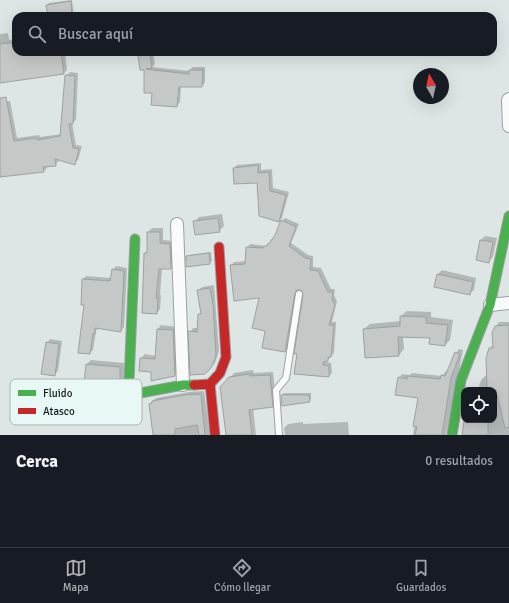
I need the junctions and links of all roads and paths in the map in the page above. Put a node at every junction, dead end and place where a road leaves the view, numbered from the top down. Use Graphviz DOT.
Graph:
graph roads {
  1 [pos="509,99"];
  2 [pos="509,126"];
  3 [pos="509,216"];
  4 [pos="177,224"];
  5 [pos="135,239"];
  6 [pos="219,247"];
  7 [pos="299,294"];
  8 [pos="509,303"];
  9 [pos="490,305"];
  10 [pos="129,379"];
  11 [pos="210,384"];
  12 [pos="183,385"];
  13 [pos="142,393"];
  14 [pos="215,435"];
  15 [pos="279,435"];
  16 [pos="452,435"];
  1 -- 2 [label="street"];
  3 -- 9 [label="street"];
  4 -- 12 [label="street"];
  5 -- 10 [label="street"];
  6 -- 11 [label="street"];
  7 -- 15 [label="lane"];
  8 -- 9 [label="street"];
  9 -- 16 [label="street"];
  11 -- 12 [label="street"];
  11 -- 14 [label="street"];
  12 -- 13 [label="street"];
}
